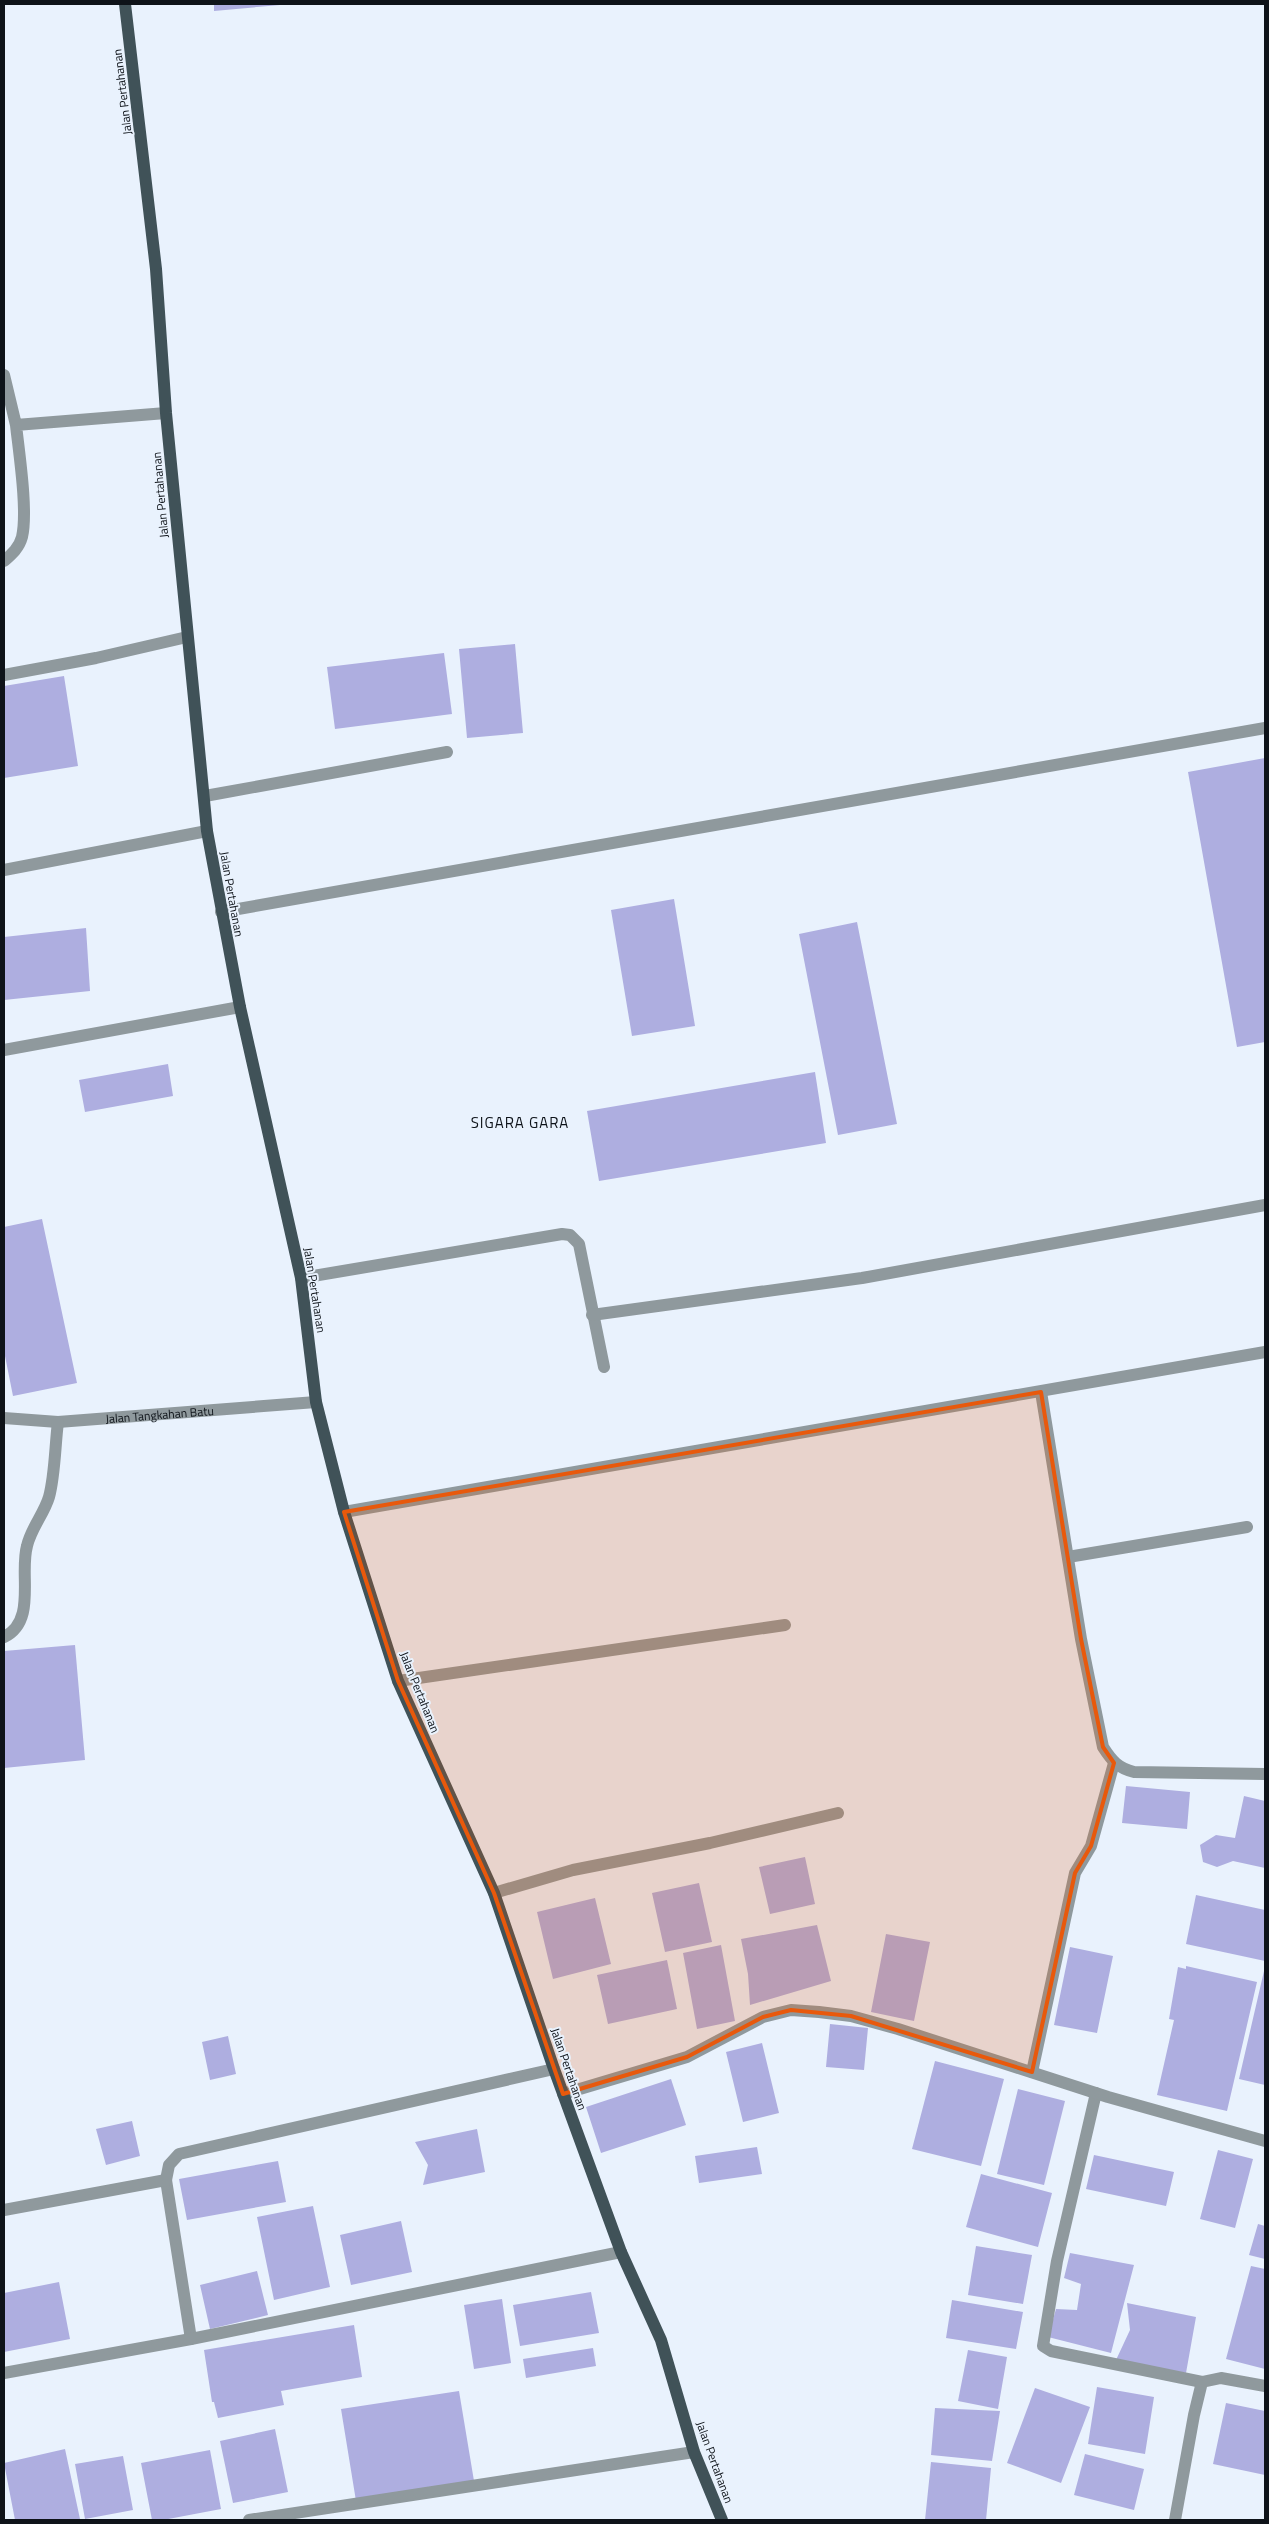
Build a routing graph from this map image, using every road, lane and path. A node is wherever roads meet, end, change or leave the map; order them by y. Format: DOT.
graph roads {
  1 [pos="125,4"];
  2 [pos="4,375"];
  3 [pos="166,413"];
  4 [pos="16,425"];
  5 [pos="4,561"];
  6 [pos="187,637"];
  7 [pos="4,675"];
  8 [pos="1265,728"];
  9 [pos="447,752"];
  10 [pos="205,796"];
  11 [pos="207,831"];
  12 [pos="4,870"];
  13 [pos="220,912"];
  14 [pos="240,1007"];
  15 [pos="4,1050"];
  16 [pos="1265,1205"];
  17 [pos="301,1278"];
  18 [pos="592,1315"];
  19 [pos="1265,1352"];
  20 [pos="604,1367"];
  21 [pos="1041,1392"];
  22 [pos="316,1402"];
  23 [pos="4,1418"];
  24 [pos="58,1422"];
  25 [pos="344,1512"];
  26 [pos="1246,1527"];
  27 [pos="1068,1557"];
  28 [pos="784,1626"];
  29 [pos="4,1636"];
  30 [pos="398,1682"];
  31 [pos="1114,1762"];
  32 [pos="1265,1774"];
  33 [pos="838,1814"];
  34 [pos="494,1893"];
  35 [pos="554,2069"];
  36 [pos="1032,2072"];
  37 [pos="1096,2093"];
  38 [pos="563,2094"];
  39 [pos="1265,2141"];
  40 [pos="166,2180"];
  41 [pos="4,2210"];
  42 [pos="621,2252"];
  43 [pos="191,2339"];
  44 [pos="4,2373"];
  45 [pos="1202,2382"];
  46 [pos="1265,2386"];
  47 [pos="694,2452"];
  48 [pos="250,2520"];
  49 [pos="722,2520"];
  50 [pos="1176,2520"];
  1 -- 3 [label="main road, Jalan Pertahanan"];
  2 -- 4 [label="street"];
  3 -- 4 [label="street"];
  3 -- 6 [label="main road, Jalan Pertahanan"];
  4 -- 5 [label="street"];
  6 -- 7 [label="street"];
  6 -- 10 [label="main road, Jalan Pertahanan"];
  8 -- 13 [label="street"];
  9 -- 10 [label="street"];
  10 -- 11 [label="main road, Jalan Pertahanan"];
  11 -- 12 [label="street"];
  11 -- 13 [label="main road, Jalan Pertahanan"];
  13 -- 14 [label="main road, Jalan Pertahanan"];
  14 -- 15 [label="street"];
  14 -- 17 [label="main road, Jalan Pertahanan"];
  16 -- 18 [label="street"];
  17 -- 18 [label="street"];
  17 -- 22 [label="main road, Jalan Pertahanan"];
  18 -- 20 [label="street"];
  19 -- 21 [label="street"];
  21 -- 25 [label="street"];
  21 -- 27 [label="street"];
  22 -- 24 [label="street, Jalan Tangkahan Batu"];
  22 -- 25 [label="main road, Jalan Pertahanan"];
  23 -- 24 [label="street, Jalan Tangkahan Batu"];
  24 -- 29 [label="street"];
  25 -- 30 [label="main road, Jalan Pertahanan"];
  26 -- 27 [label="street"];
  27 -- 31 [label="street"];
  28 -- 30 [label="street"];
  30 -- 34 [label="main road, Jalan Pertahanan"];
  31 -- 32 [label="street"];
  31 -- 36 [label="street"];
  33 -- 34 [label="street"];
  34 -- 35 [label="main road, Jalan Pertahanan"];
  35 -- 38 [label="main road, Jalan Pertahanan"];
  35 -- 40 [label="street"];
  36 -- 37 [label="street"];
  36 -- 38 [label="street"];
  37 -- 39 [label="street"];
  37 -- 45 [label="street"];
  38 -- 42 [label="main road, Jalan Pertahanan"];
  40 -- 41 [label="street"];
  40 -- 43 [label="street"];
  42 -- 43 [label="street"];
  42 -- 47 [label="main road, Jalan Pertahanan"];
  43 -- 44 [label="street"];
  45 -- 46 [label="street"];
  45 -- 50 [label="street"];
  47 -- 48 [label="street"];
  47 -- 49 [label="main road, Jalan Pertahanan"];
}
